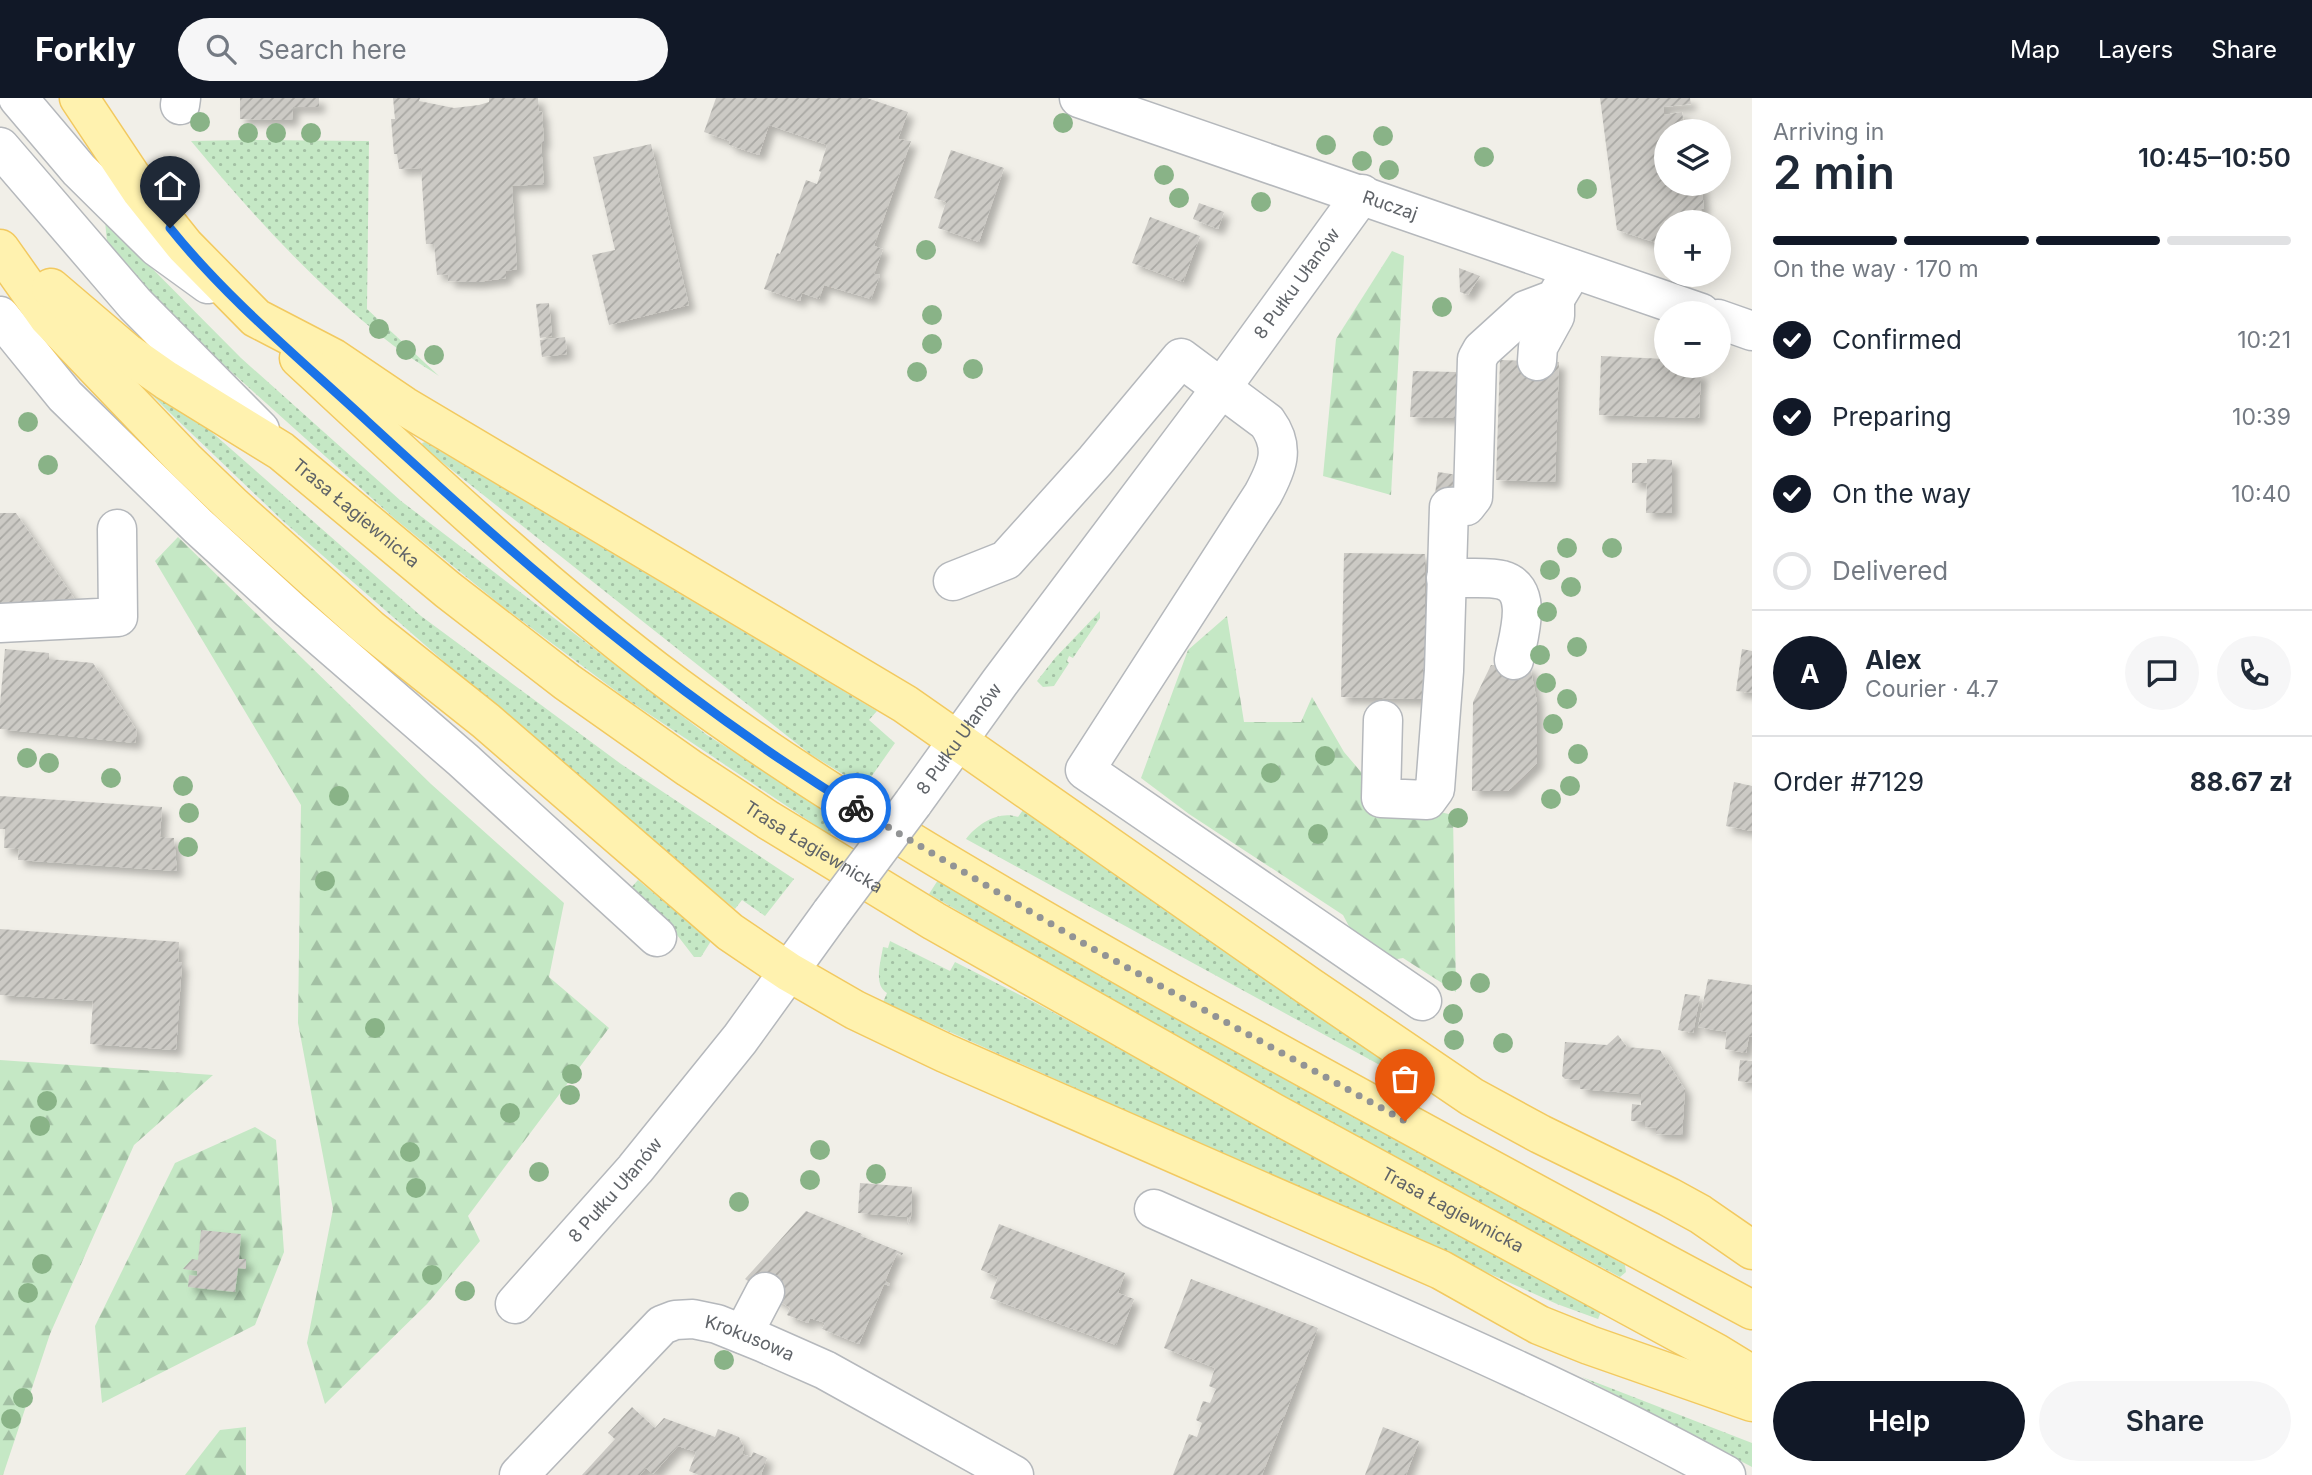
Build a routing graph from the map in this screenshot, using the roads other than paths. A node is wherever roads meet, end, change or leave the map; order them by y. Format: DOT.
graph roads {
  1 [pos="18,98"];
  2 [pos="79,98"];
  3 [pos="1079,98"];
  4 [pos="0,148"];
  5 [pos="1362,194"];
  6 [pos="0,247"];
  7 [pos="1564,284"];
  8 [pos="1654,303"];
  9 [pos="0,316"];
  10 [pos="256,318"];
  11 [pos="1731,324"];
  12 [pos="1752,331"];
  13 [pos="1537,361"];
  14 [pos="1222,387"];
  15 [pos="281,451"];
  16 [pos="117,529"];
  17 [pos="1446,578"];
  18 [pos="953,581"];
  19 [pos="0,623"];
  20 [pos="1514,660"];
  21 [pos="1382,720"];
  22 [pos="959,741"];
  23 [pos="657,937"];
  24 [pos="789,972"];
  25 [pos="1422,1001"];
  26 [pos="1154,1209"];
  27 [pos="1752,1251"];
  28 [pos="765,1292"];
  29 [pos="515,1304"];
  30 [pos="1752,1310"];
  31 [pos="743,1334"];
  32 [pos="1752,1375"];
  33 [pos="1752,1402"];
  34 [pos="519,1475"];
  35 [pos="1014,1475"];
  36 [pos="1726,1475"];
  1 -- 10 [label="street"];
  2 -- 10 [label="main road"];
  3 -- 5 [label="street, Ruczaj"];
  4 -- 15 [label="street, Trasa Łagiewnicka"];
  5 -- 7 [label="street, Ruczaj"];
  5 -- 14 [label="street, 8 Pułku Ułanów"];
  6 -- 15 [label="main road"];
  6 -- 24 [label="main road"];
  7 -- 8 [label="street, Ruczaj"];
  7 -- 13 [label="street"];
  7 -- 17 [label="street"];
  9 -- 23 [label="street"];
  10 -- 22 [label="main road"];
  10 -- 30 [label="main road"];
  11 -- 12 [label="street"];
  14 -- 18 [label="street"];
  14 -- 22 [label="street, 8 Pułku Ułanów"];
  14 -- 25 [label="street"];
  15 -- 32 [label="main road, Trasa Łagiewnicka"];
  16 -- 19 [label="street"];
  17 -- 20 [label="street"];
  17 -- 21 [label="street"];
  22 -- 24 [label="street, 8 Pułku Ułanów, bridge"];
  22 -- 27 [label="main road"];
  24 -- 29 [label="street, 8 Pułku Ułanów"];
  24 -- 33 [label="main road"];
  26 -- 36 [label="street"];
  28 -- 31 [label="street"];
  31 -- 34 [label="street, Krokusowa"];
  31 -- 35 [label="street, Krokusowa"];
}
